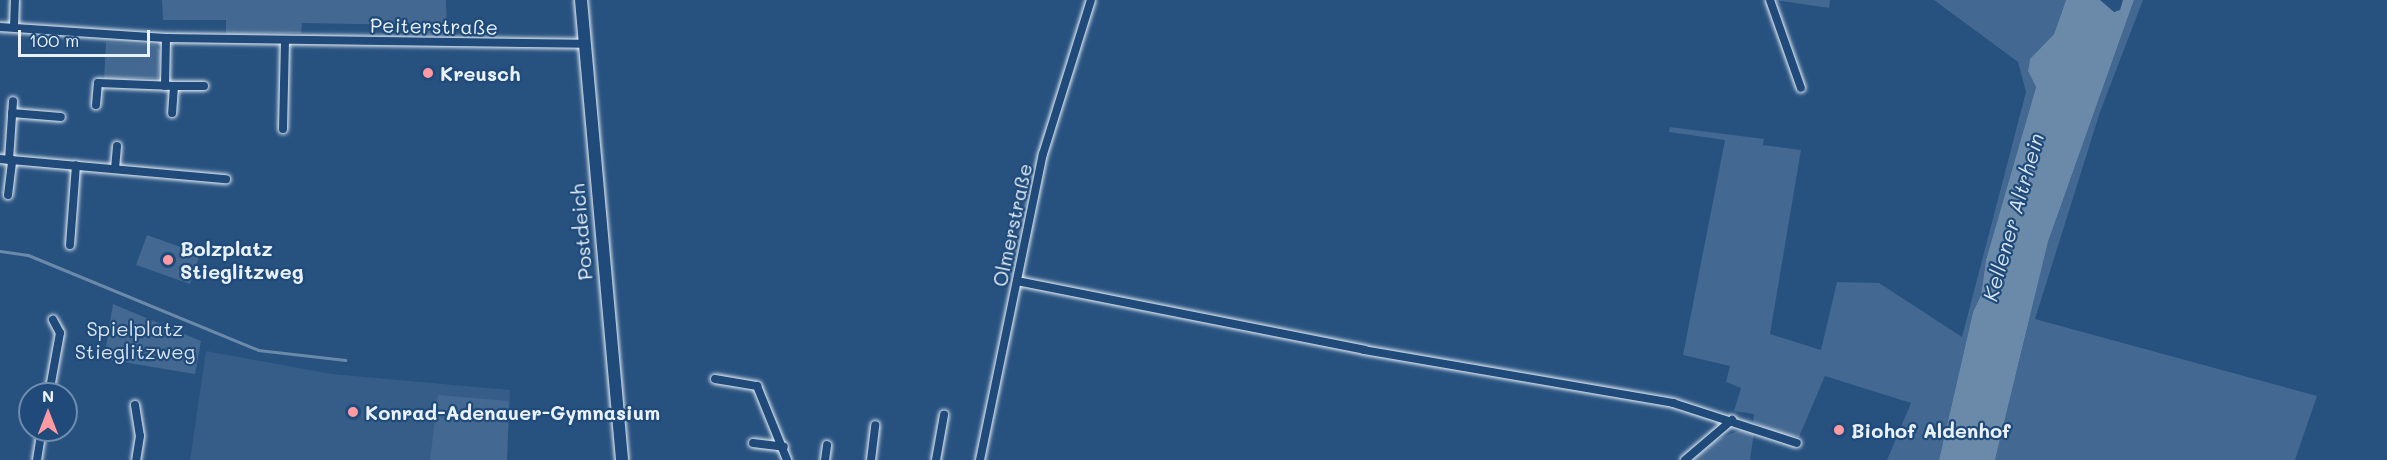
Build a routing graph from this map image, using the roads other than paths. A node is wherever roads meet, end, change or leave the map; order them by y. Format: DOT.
graph roads {
  1 [pos="15,0"];
  2 [pos="581,0"];
  3 [pos="1091,0"];
  4 [pos="1770,0"];
  5 [pos="0,27"];
  6 [pos="14,27"];
  7 [pos="166,38"];
  8 [pos="285,40"];
  9 [pos="583,44"];
  10 [pos="169,86"];
  11 [pos="204,86"];
  12 [pos="1801,88"];
  13 [pos="13,101"];
  14 [pos="96,105"];
  15 [pos="12,113"];
  16 [pos="172,113"];
  17 [pos="61,117"];
  18 [pos="283,129"];
  19 [pos="117,147"];
  20 [pos="7,159"];
  21 [pos="76,165"];
  22 [pos="115,169"];
  23 [pos="226,178"];
  24 [pos="8,195"];
  25 [pos="70,245"];
  26 [pos="1017,281"];
  27 [pos="53,320"];
  28 [pos="715,379"];
  29 [pos="51,382"];
  30 [pos="135,405"];
  31 [pos="944,415"];
  32 [pos="1732,420"];
  33 [pos="875,425"];
  34 [pos="40,442"];
  35 [pos="753,443"];
  36 [pos="1797,443"];
  37 [pos="827,445"];
  38 [pos="784,447"];
  39 [pos="37,460"];
  40 [pos="136,460"];
  41 [pos="622,460"];
  42 [pos="787,460"];
  43 [pos="825,460"];
  44 [pos="871,460"];
  45 [pos="936,460"];
  46 [pos="980,460"];
  47 [pos="1685,460"];
  1 -- 6 [label="street"];
  2 -- 9 [label="main road, Postdeich"];
  3 -- 26 [label="street, Olmerstraße"];
  4 -- 12 [label="street"];
  5 -- 6 [label="street, Peiterstraße"];
  6 -- 7 [label="street, Peiterstraße"];
  7 -- 8 [label="street, Peiterstraße"];
  7 -- 10 [label="street"];
  8 -- 9 [label="street, Peiterstraße"];
  8 -- 18 [label="street"];
  9 -- 41 [label="main road, Postdeich"];
  10 -- 11 [label="street"];
  10 -- 14 [label="street"];
  10 -- 16 [label="street"];
  13 -- 15 [label="street"];
  15 -- 17 [label="street"];
  15 -- 20 [label="street"];
  19 -- 22 [label="street"];
  20 -- 21 [label="street"];
  20 -- 24 [label="street"];
  21 -- 22 [label="street"];
  21 -- 25 [label="street"];
  22 -- 23 [label="street"];
  26 -- 32 [label="street"];
  26 -- 46 [label="street, Olmerstraße"];
  27 -- 29 [label="street"];
  28 -- 38 [label="street"];
  30 -- 40 [label="street"];
  31 -- 45 [label="street"];
  32 -- 36 [label="street"];
  32 -- 47 [label="street"];
  33 -- 44 [label="street"];
  34 -- 39 [label="street"];
  35 -- 38 [label="street"];
  37 -- 43 [label="street"];
  38 -- 42 [label="street"];
}
